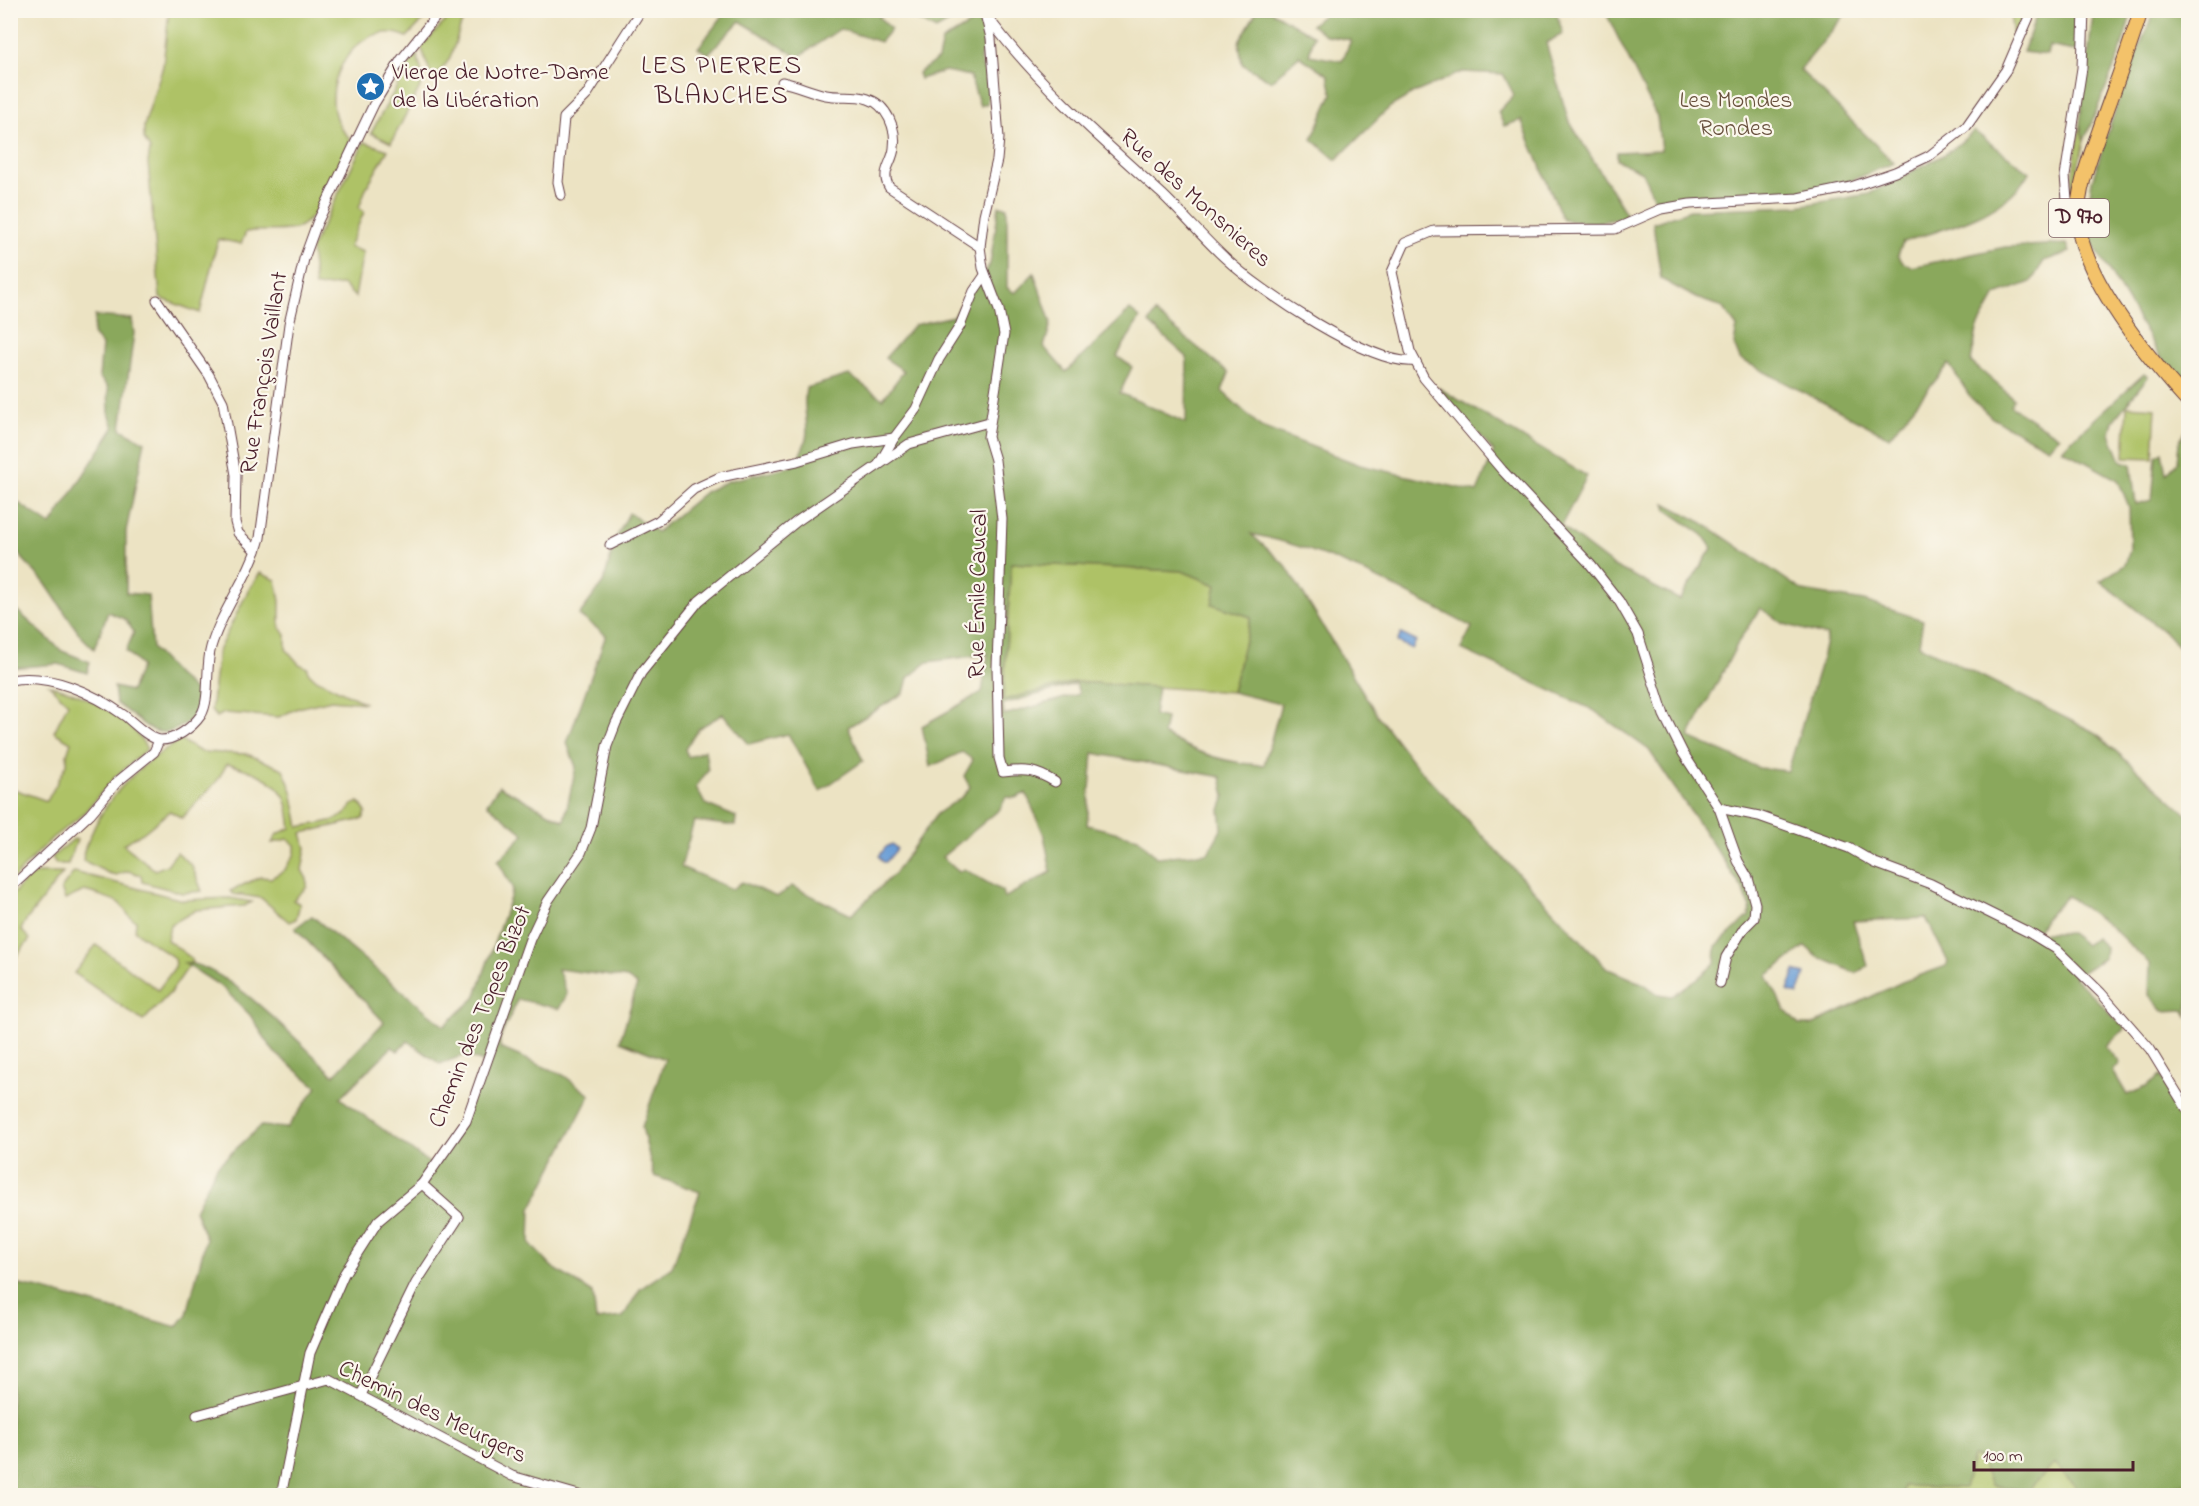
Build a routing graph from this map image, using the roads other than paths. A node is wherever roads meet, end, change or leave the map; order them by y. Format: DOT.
graph roads {
  1 [pos="441,10"];
  2 [pos="641,10"];
  3 [pos="2032,10"];
  4 [pos="2084,10"];
  5 [pos="2141,10"];
  6 [pos="985,12"];
  7 [pos="782,82"];
  8 [pos="561,195"];
  9 [pos="2078,222"];
  10 [pos="980,247"];
  11 [pos="985,274"];
  12 [pos="157,300"];
  13 [pos="1415,361"];
  14 [pos="2188,402"];
  15 [pos="989,422"];
  16 [pos="894,438"];
  17 [pos="878,466"];
  18 [pos="610,545"];
  19 [pos="256,551"];
  20 [pos="10,680"];
  21 [pos="159,740"];
  22 [pos="1055,782"];
  23 [pos="1719,808"];
  24 [pos="10,888"];
  25 [pos="1720,983"];
  26 [pos="2188,1111"];
  27 [pos="422,1184"];
  28 [pos="302,1385"];
  29 [pos="361,1395"];
  30 [pos="197,1416"];
  31 [pos="281,1496"];
  32 [pos="582,1496"];
  1 -- 19 [label="street, Rue François Vaillant"];
  2 -- 8 [label="street"];
  3 -- 13 [label="street"];
  4 -- 9 [label="street"];
  5 -- 9 [label="main road, D 970"];
  6 -- 10 [label="street, Rue Émile Caucal"];
  6 -- 13 [label="street, Rue des Monsnieres"];
  7 -- 10 [label="street"];
  9 -- 14 [label="main road, D 970"];
  10 -- 11 [label="street, Rue Émile Caucal"];
  11 -- 15 [label="street, Rue Émile Caucal"];
  11 -- 16 [label="street"];
  12 -- 19 [label="street"];
  13 -- 23 [label="street"];
  15 -- 17 [label="street, Chemin des Topes Bizot"];
  15 -- 22 [label="street, Rue Émile Caucal"];
  16 -- 17 [label="street"];
  16 -- 18 [label="street"];
  17 -- 27 [label="street, Chemin des Topes Bizot"];
  19 -- 21 [label="street, Rue François Vaillant"];
  20 -- 21 [label="street"];
  21 -- 24 [label="street"];
  23 -- 25 [label="street"];
  23 -- 26 [label="street"];
  27 -- 28 [label="street, Chemin des Topes Bizot"];
  27 -- 29 [label="street"];
  28 -- 29 [label="street, Chemin des Meurgers"];
  28 -- 30 [label="street, Chemin des Meurgers"];
  28 -- 31 [label="street, Chemin des Topes Bizot"];
  29 -- 32 [label="street, Chemin des Meurgers"];
}
